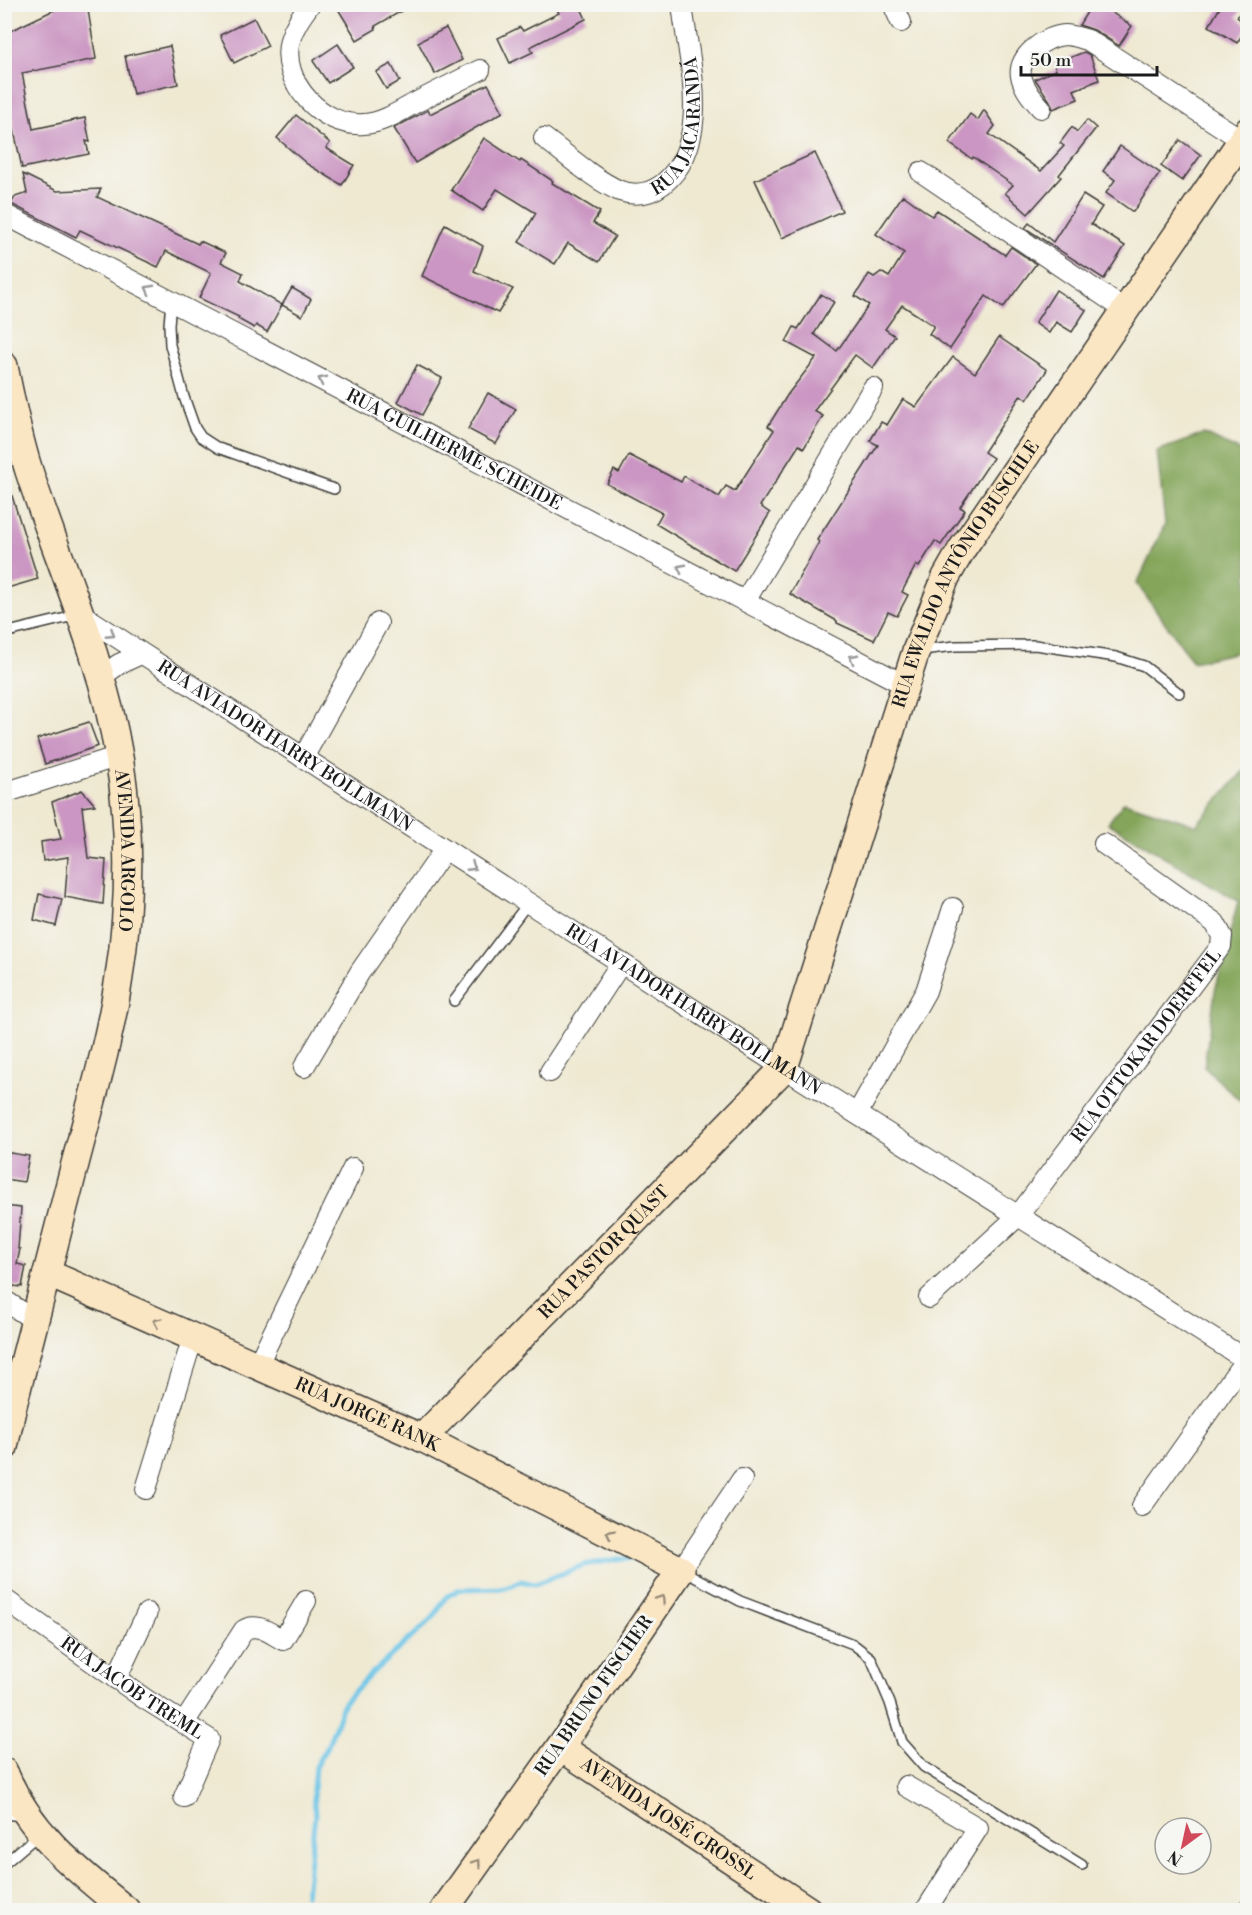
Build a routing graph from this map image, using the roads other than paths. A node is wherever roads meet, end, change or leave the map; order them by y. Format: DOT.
graph roads {
  1 [pos="310,4"];
  2 [pos="682,4"];
  3 [pos="480,70"];
  4 [pos="1041,108"];
  5 [pos="1245,135"];
  6 [pos="544,138"];
  7 [pos="921,172"];
  8 [pos="4,214"];
  9 [pos="171,301"];
  10 [pos="1125,310"];
  11 [pos="4,366"];
  12 [pos="873,388"];
  13 [pos="334,489"];
  14 [pos="745,601"];
  15 [pos="81,614"];
  16 [pos="378,623"];
  17 [pos="4,633"];
  18 [pos="916,651"];
  19 [pos="141,654"];
  20 [pos="101,677"];
  21 [pos="905,685"];
  22 [pos="1179,693"];
  23 [pos="119,756"];
  24 [pos="303,758"];
  25 [pos="4,793"];
  26 [pos="1104,844"];
  27 [pos="445,849"];
  28 [pos="528,903"];
  29 [pos="953,908"];
  30 [pos="621,963"];
  31 [pos="454,1001"];
  32 [pos="304,1067"];
  33 [pos="784,1068"];
  34 [pos="550,1072"];
  35 [pos="857,1114"];
  36 [pos="353,1168"];
  37 [pos="1018,1216"];
  38 [pos="47,1273"];
  39 [pos="929,1298"];
  40 [pos="4,1300"];
  41 [pos="34,1320"];
  42 [pos="193,1337"];
  43 [pos="1247,1359"];
  44 [pos="257,1366"];
  45 [pos="9,1402"];
  46 [pos="422,1438"];
  47 [pos="4,1448"];
  48 [pos="742,1479"];
  49 [pos="146,1489"];
  50 [pos="1142,1506"];
  51 [pos="681,1570"];
  52 [pos="4,1599"];
  53 [pos="306,1601"];
  54 [pos="147,1613"];
  55 [pos="116,1679"];
  56 [pos="184,1723"];
  57 [pos="560,1747"];
  58 [pos="4,1772"];
  59 [pos="906,1786"];
  60 [pos="184,1797"];
  61 [pos="990,1808"];
  62 [pos="24,1821"];
  63 [pos="978,1828"];
  64 [pos="4,1864"];
  65 [pos="1082,1864"];
  66 [pos="126,1911"];
  67 [pos="444,1911"];
  68 [pos="808,1911"];
  69 [pos="926,1911"];
  1 -- 3 [label="street"];
  2 -- 6 [label="street, RUA JACARANDÁ"];
  4 -- 5 [label="street"];
  5 -- 10 [label="street, RUA EWALDO ANTÔNIO BUSCHLE"];
  7 -- 10 [label="street"];
  9 -- 8 [label="street, RUA GUILHERME SCHEIDE, one-way"];
  9 -- 13 [label="lane"];
  14 -- 9 [label="street, RUA GUILHERME SCHEIDE, one-way"];
  10 -- 18 [label="street, RUA EWALDO ANTÔNIO BUSCHLE"];
  11 -- 15 [label="street, AVENIDA ARGOLO"];
  12 -- 14 [label="street"];
  21 -- 14 [label="street, RUA GUILHERME SCHEIDE, one-way"];
  15 -- 17 [label="lane"];
  15 -- 19 [label="street, RUA AVIADOR HARRY BOLLMANN, one-way"];
  15 -- 20 [label="street, AVENIDA ARGOLO"];
  16 -- 24 [label="street"];
  18 -- 21 [label="street, RUA EWALDO ANTÔNIO BUSCHLE"];
  18 -- 22 [label="lane"];
  19 -- 20 [label="street, RUA AVIADOR HARRY BOLLMANN"];
  19 -- 24 [label="street, RUA AVIADOR HARRY BOLLMANN"];
  20 -- 23 [label="street, AVENIDA ARGOLO"];
  21 -- 33 [label="street, RUA EWALDO ANTÔNIO BUSCHLE"];
  23 -- 25 [label="street"];
  23 -- 38 [label="street, AVENIDA ARGOLO"];
  24 -- 27 [label="street, RUA AVIADOR HARRY BOLLMANN"];
  26 -- 37 [label="street, RUA OTTOKAR DOERFFEL"];
  27 -- 28 [label="street, RUA AVIADOR HARRY BOLLMANN, one-way"];
  27 -- 32 [label="street"];
  28 -- 30 [label="street, RUA AVIADOR HARRY BOLLMANN"];
  28 -- 31 [label="lane"];
  29 -- 35 [label="street"];
  30 -- 33 [label="street, RUA AVIADOR HARRY BOLLMANN"];
  30 -- 34 [label="street"];
  33 -- 35 [label="street, RUA AVIADOR HARRY BOLLMANN"];
  33 -- 46 [label="street, RUA PASTOR QUAST"];
  35 -- 37 [label="street, RUA AVIADOR HARRY BOLLMANN"];
  36 -- 44 [label="street"];
  37 -- 39 [label="street"];
  37 -- 43 [label="street, RUA AVIADOR HARRY BOLLMANN"];
  38 -- 41 [label="street, AVENIDA ARGOLO"];
  42 -- 38 [label="street, RUA JORGE RANK, one-way"];
  40 -- 41 [label="street"];
  41 -- 45 [label="street, AVENIDA ARGOLO"];
  42 -- 44 [label="street, RUA JORGE RANK"];
  42 -- 49 [label="street"];
  43 -- 50 [label="street"];
  44 -- 46 [label="street, RUA JORGE RANK"];
  45 -- 47 [label="street, AVENIDA ARGOLO"];
  51 -- 46 [label="street, RUA JORGE RANK, one-way"];
  48 -- 51 [label="street, RUA BRUNO FISCHER"];
  57 -- 51 [label="street, RUA BRUNO FISCHER, one-way"];
  51 -- 61 [label="lane"];
  52 -- 55 [label="street, RUA JACOB TREML"];
  53 -- 56 [label="street"];
  54 -- 55 [label="street"];
  55 -- 56 [label="street, RUA JACOB TREML"];
  56 -- 60 [label="street, RUA JACOB TREML"];
  67 -- 57 [label="street, RUA BRUNO FISCHER, one-way"];
  57 -- 68 [label="street, AVENIDA JOSÉ GROSSL"];
  58 -- 62 [label="street"];
  59 -- 63 [label="street"];
  61 -- 63 [label="lane"];
  61 -- 65 [label="lane"];
  62 -- 64 [label="lane"];
  62 -- 66 [label="street"];
  63 -- 69 [label="street"];
}
